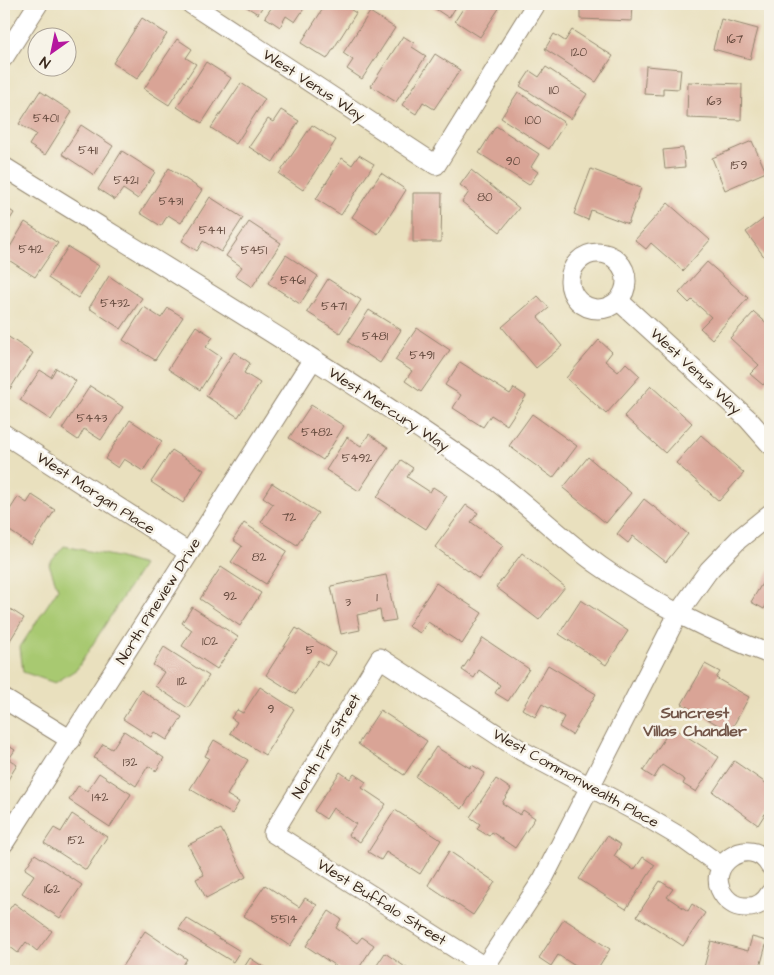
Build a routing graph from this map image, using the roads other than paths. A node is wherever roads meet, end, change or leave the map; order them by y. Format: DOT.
graph roads {
  1 [pos="38,4"];
  2 [pos="191,4"];
  3 [pos="536,4"];
  4 [pos="4,57"];
  5 [pos="4,167"];
  6 [pos="619,301"];
  7 [pos="313,359"];
  8 [pos="4,434"];
  9 [pos="770,444"];
  10 [pos="770,514"];
  11 [pos="188,552"];
  12 [pos="679,612"];
  13 [pos="770,654"];
  14 [pos="380,658"];
  15 [pos="4,698"];
  16 [pos="71,740"];
  17 [pos="590,786"];
  18 [pos="273,833"];
  19 [pos="4,843"];
  20 [pos="721,866"];
  21 [pos="770,866"];
  22 [pos="770,893"];
  23 [pos="486,970"];
  1 -- 4 [label="street"];
  2 -- 3 [label="street, West Venus Way"];
  5 -- 7 [label="street, West Mercury Way"];
  6 -- 9 [label="street, West Venus Way"];
  7 -- 11 [label="street, North Pineview Drive"];
  7 -- 12 [label="street, West Mercury Way"];
  8 -- 11 [label="street, West Morgan Place"];
  10 -- 12 [label="street"];
  11 -- 16 [label="street, North Pineview Drive"];
  12 -- 13 [label="street, West Mercury Way"];
  12 -- 17 [label="street"];
  14 -- 17 [label="street, West Commonwealth Place"];
  14 -- 18 [label="street, North Fir Street"];
  15 -- 16 [label="street"];
  16 -- 19 [label="street, North Pineview Drive"];
  17 -- 20 [label="street, West Commonwealth Place"];
  17 -- 23 [label="street"];
  18 -- 23 [label="street, West Buffalo Street"];
  20 -- 21 [label="street"];
  20 -- 22 [label="street"];
}
